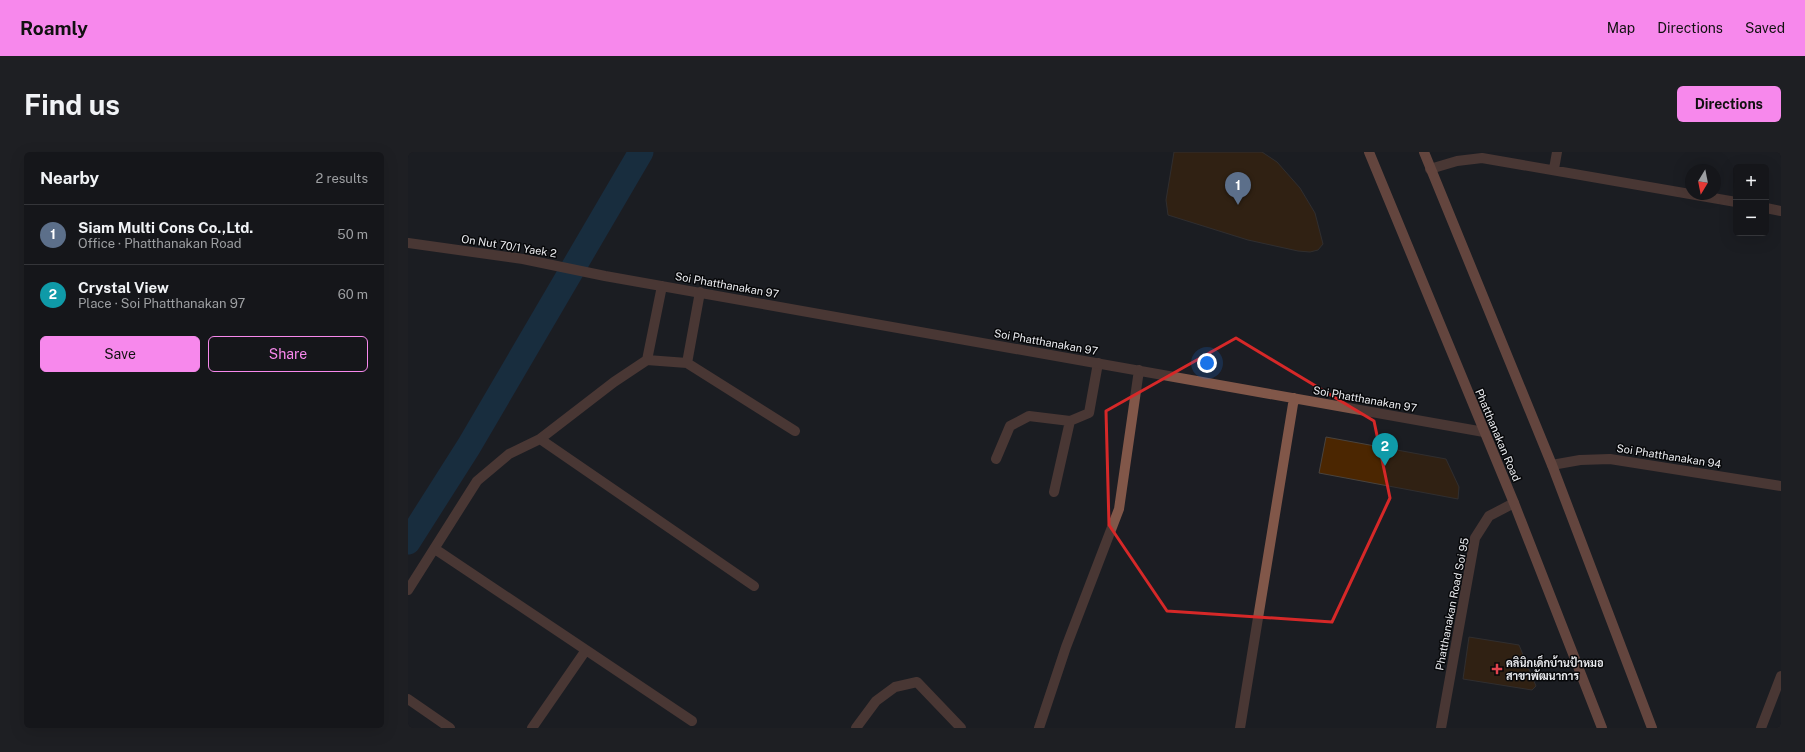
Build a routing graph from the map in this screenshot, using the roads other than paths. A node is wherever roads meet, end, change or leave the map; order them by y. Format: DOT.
graph roads {
  1 [pos="1368,152"];
  2 [pos="1424,152"];
  3 [pos="1557,152"];
  4 [pos="1430,169"];
  5 [pos="1554,169"];
  6 [pos="1733,201"];
  7 [pos="1769,208"];
  8 [pos="1781,210"];
  9 [pos="408,243"];
  10 [pos="605,276"];
  11 [pos="662,286"];
  12 [pos="700,292"];
  13 [pos="647,360"];
  14 [pos="687,363"];
  15 [pos="1098,363"];
  16 [pos="1139,370"];
  17 [pos="1294,398"];
  18 [pos="1070,421"];
  19 [pos="794,431"];
  20 [pos="1484,432"];
  21 [pos="540,439"];
  22 [pos="996,459"];
  23 [pos="1552,466"];
  24 [pos="1781,486"];
  25 [pos="1054,492"];
  26 [pos="1514,503"];
  27 [pos="435,549"];
  28 [pos="754,586"];
  29 [pos="408,590"];
  30 [pos="586,650"];
  31 [pos="1781,676"];
  32 [pos="408,699"];
  33 [pos="692,721"];
  34 [pos="450,728"];
  35 [pos="532,728"];
  36 [pos="856,728"];
  37 [pos="961,728"];
  38 [pos="1039,728"];
  39 [pos="1240,728"];
  40 [pos="1441,728"];
  41 [pos="1602,728"];
  42 [pos="1652,728"];
  43 [pos="1761,728"];
  1 -- 20 [label="main road, Phatthanakan Road"];
  2 -- 4 [label="main road"];
  3 -- 5 [label="street"];
  4 -- 5 [label="street"];
  4 -- 23 [label="main road"];
  5 -- 6 [label="street"];
  7 -- 8 [label="street"];
  9 -- 10 [label="street, On Nut 70/1 Yaek 2"];
  10 -- 11 [label="street, Soi Phatthanakan 97"];
  11 -- 12 [label="street, Soi Phatthanakan 97"];
  11 -- 13 [label="street"];
  12 -- 14 [label="street"];
  12 -- 15 [label="street, Soi Phatthanakan 97"];
  13 -- 14 [label="street"];
  13 -- 21 [label="street"];
  14 -- 19 [label="street"];
  15 -- 16 [label="street, Soi Phatthanakan 97"];
  15 -- 18 [label="street"];
  16 -- 17 [label="street, Soi Phatthanakan 97"];
  16 -- 38 [label="street"];
  17 -- 20 [label="street, Soi Phatthanakan 97"];
  17 -- 39 [label="street"];
  18 -- 22 [label="street"];
  18 -- 25 [label="street"];
  20 -- 26 [label="main road, Phatthanakan Road"];
  21 -- 27 [label="street"];
  21 -- 28 [label="street"];
  23 -- 24 [label="street, Soi Phatthanakan 94"];
  23 -- 42 [label="main road"];
  26 -- 40 [label="street, Phatthanakan Road Soi 95"];
  26 -- 41 [label="main road, Phatthanakan Road"];
  27 -- 29 [label="street"];
  27 -- 30 [label="street"];
  30 -- 33 [label="street"];
  30 -- 35 [label="street"];
  31 -- 43 [label="street"];
  32 -- 34 [label="street"];
  36 -- 37 [label="street"];
}
